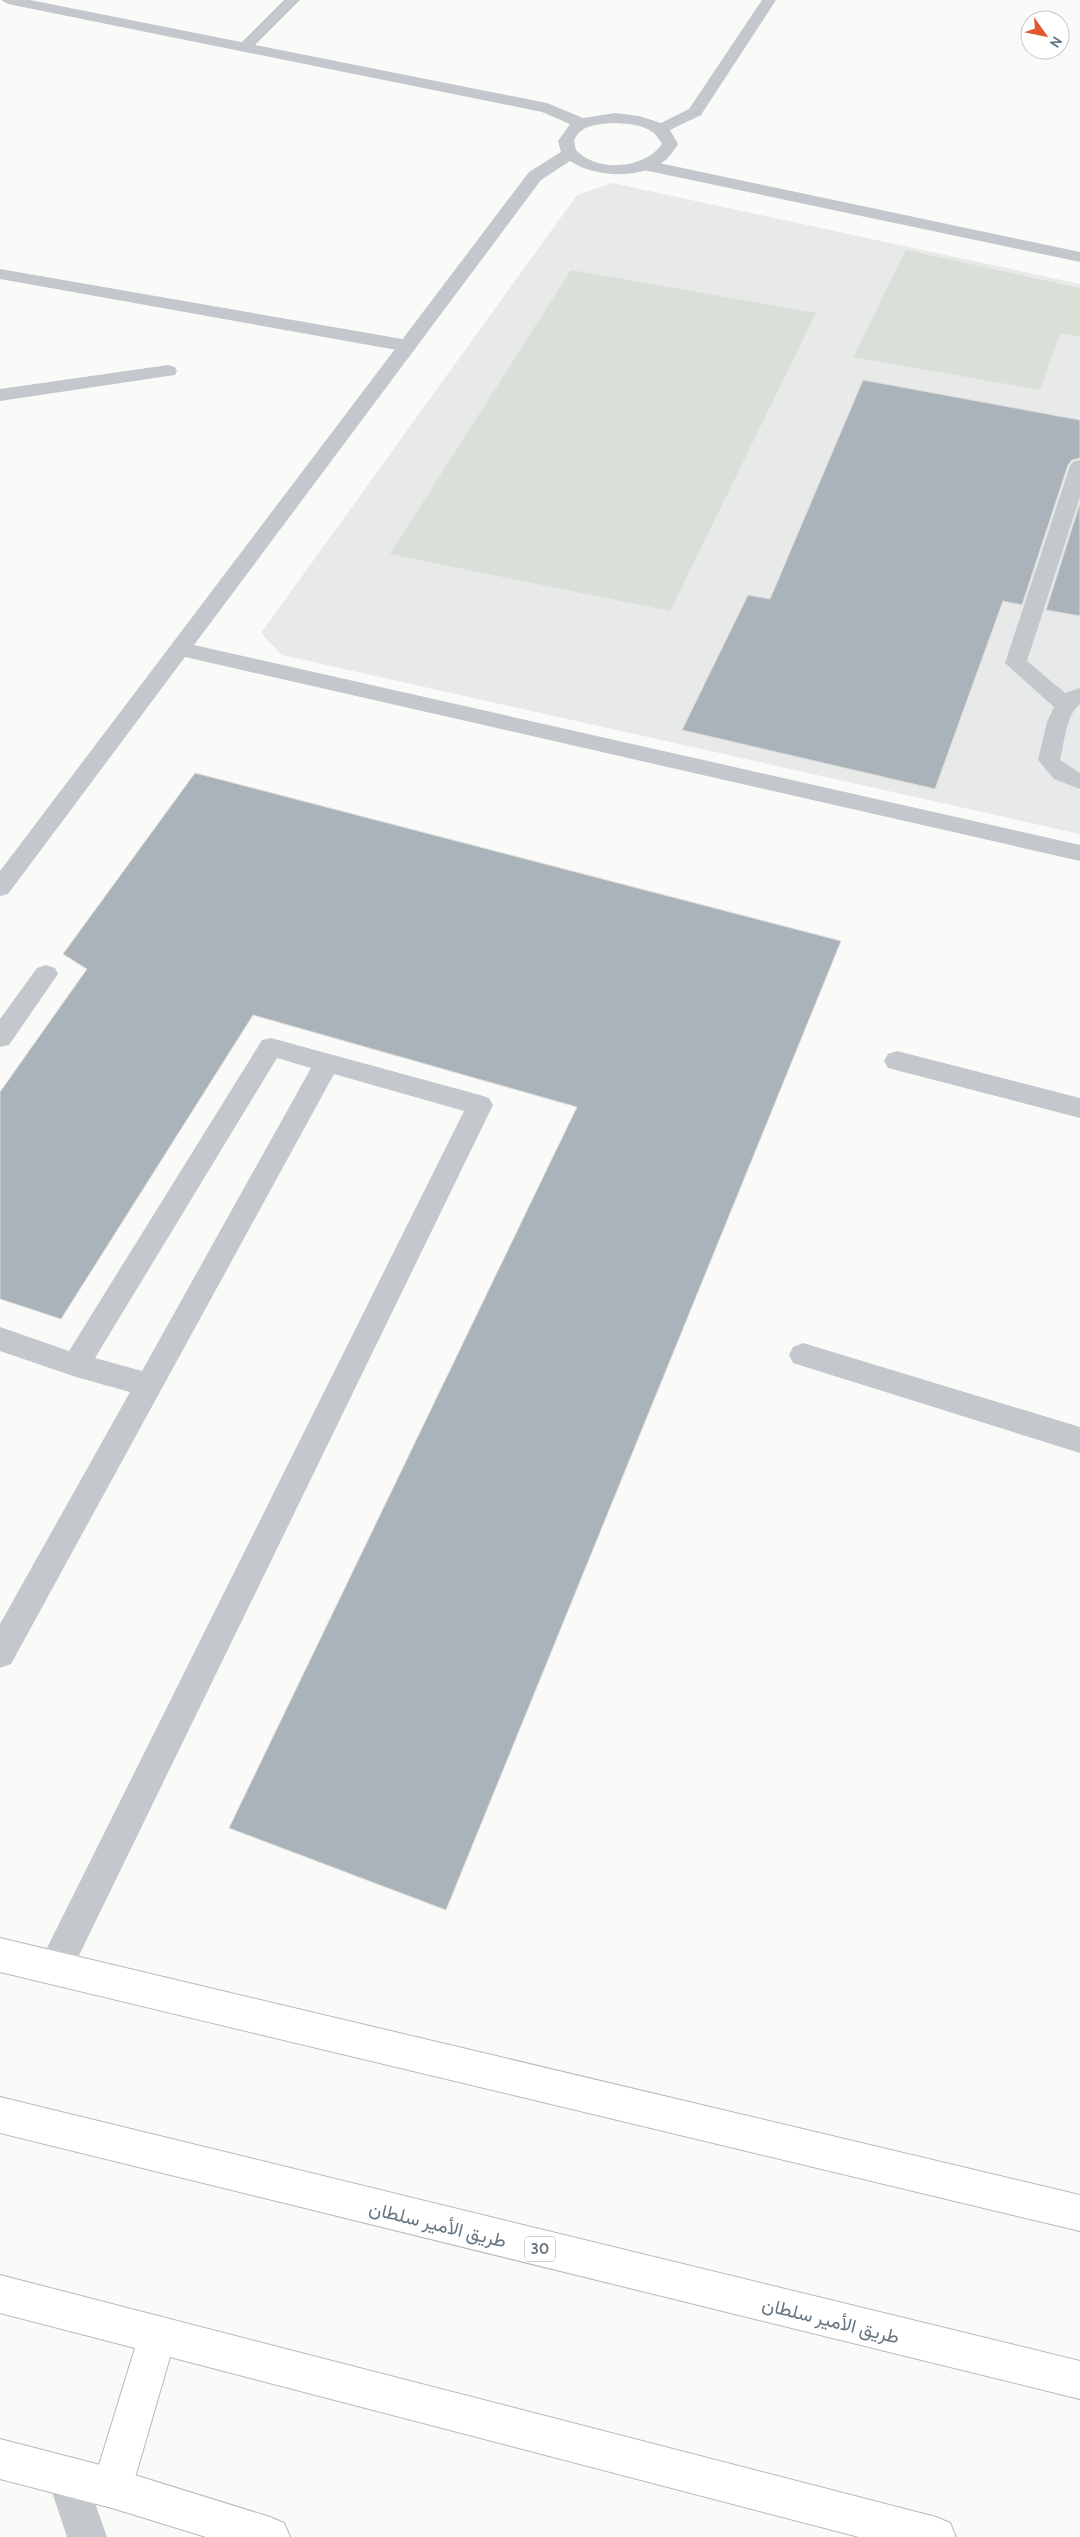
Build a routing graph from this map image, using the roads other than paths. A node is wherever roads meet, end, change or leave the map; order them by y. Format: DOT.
graph roads {
  1 [pos="8,0"];
  2 [pos="293,0"];
  3 [pos="768,0"];
  4 [pos="245,47"];
  5 [pos="583,124"];
  6 [pos="660,129"];
  7 [pos="570,154"];
  8 [pos="645,165"];
  9 [pos="1080,257"];
  10 [pos="0,274"];
  11 [pos="408,346"];
  12 [pos="168,371"];
  13 [pos="0,395"];
  14 [pos="1080,466"];
  15 [pos="180,649"];
  16 [pos="1072,699"];
  17 [pos="1080,781"];
  18 [pos="1080,853"];
  19 [pos="0,888"];
  20 [pos="46,974"];
  21 [pos="0,1038"];
  22 [pos="897,1061"];
  23 [pos="326,1063"];
  24 [pos="1080,1108"];
  25 [pos="0,1340"];
  26 [pos="803,1355"];
  27 [pos="76,1365"];
  28 [pos="149,1386"];
  29 [pos="1080,1440"];
  30 [pos="0,1654"];
  31 [pos="0,1955"];
  32 [pos="55,1968"];
  33 [pos="0,2115"];
  34 [pos="1080,2213"];
  35 [pos="0,2294"];
  36 [pos="158,2334"];
  37 [pos="1080,2380"];
  38 [pos="0,2459"];
  39 [pos="68,2477"];
  40 [pos="112,2488"];
  41 [pos="87,2537"];
  42 [pos="270,2537"];
  43 [pos="936,2537"];
  1 -- 4 [label="street"];
  2 -- 4 [label="street"];
  3 -- 6 [label="street"];
  4 -- 5 [label="street"];
  5 -- 6 [label="street"];
  5 -- 7 [label="street"];
  6 -- 8 [label="street"];
  7 -- 8 [label="street"];
  7 -- 11 [label="street"];
  8 -- 9 [label="street"];
  10 -- 11 [label="street"];
  11 -- 15 [label="street"];
  12 -- 13 [label="street"];
  14 -- 16 [label="street"];
  15 -- 18 [label="street"];
  15 -- 19 [label="street"];
  16 -- 17 [label="street"];
  20 -- 21 [label="street"];
  22 -- 24 [label="street"];
  23 -- 27 [label="street"];
  23 -- 28 [label="street"];
  23 -- 32 [label="street"];
  25 -- 27 [label="street"];
  26 -- 29 [label="street"];
  27 -- 28 [label="street"];
  28 -- 30 [label="street"];
  31 -- 32 [label="main road"];
  32 -- 34 [label="main road"];
  33 -- 37 [label="main road, طريق الأمير سلطان / 30"];
  35 -- 36 [label="main road"];
  36 -- 40 [label="main road"];
  36 -- 43 [label="main road"];
  38 -- 39 [label="main road"];
  39 -- 40 [label="main road"];
  39 -- 41 [label="street"];
  40 -- 42 [label="main road"];
}
